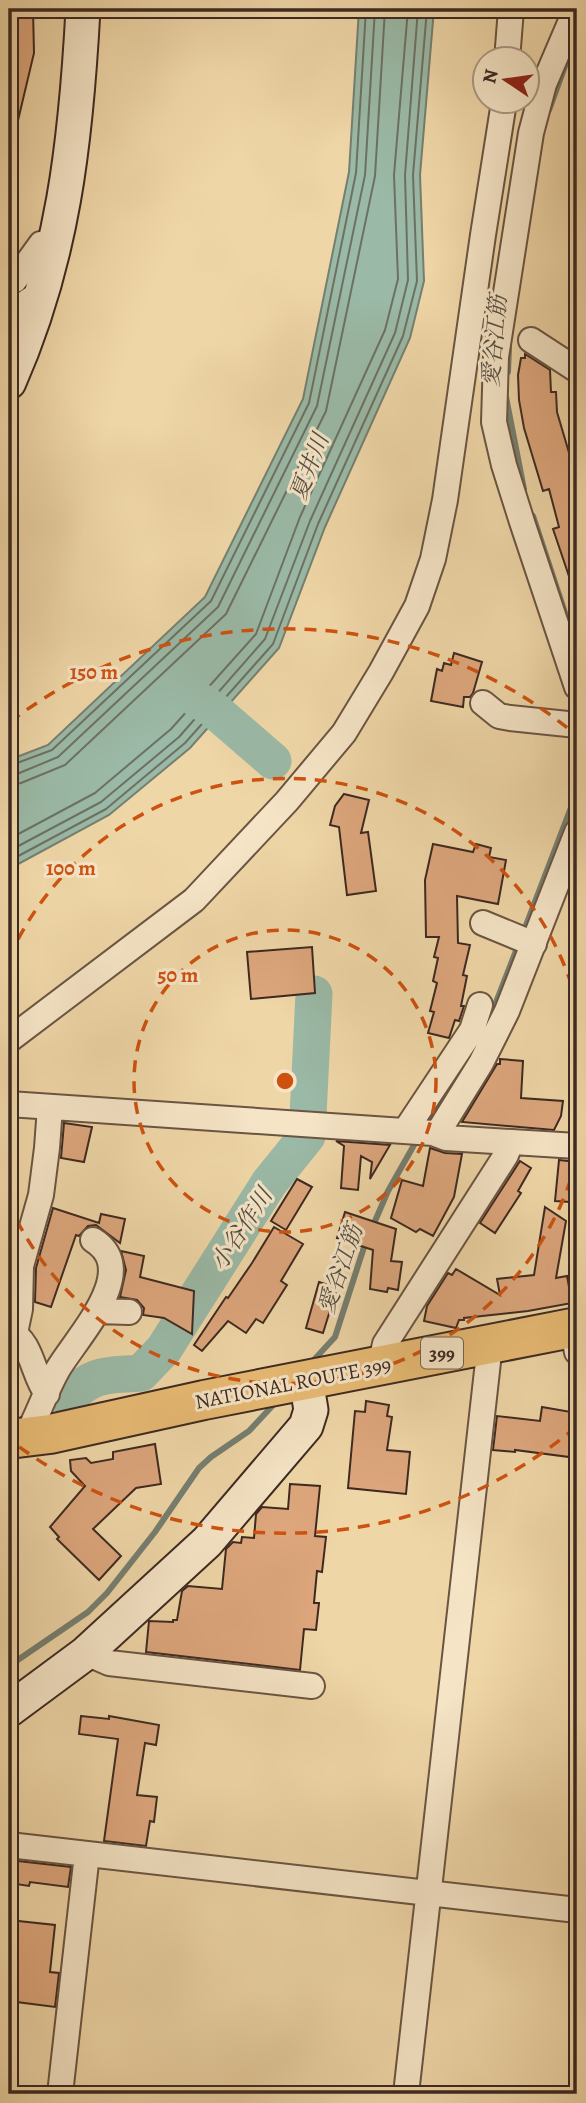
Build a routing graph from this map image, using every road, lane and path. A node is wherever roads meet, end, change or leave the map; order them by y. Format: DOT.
graph roads {
  1 [pos="83,9"];
  2 [pos="511,9"];
  3 [pos="576,9"];
  4 [pos="509,46"];
  5 [pos="502,116"];
  6 [pos="28,288"];
  7 [pos="9,315"];
  8 [pos="531,340"];
  9 [pos="577,370"];
  10 [pos="9,382"];
  11 [pos="459,400"];
  12 [pos="507,476"];
  13 [pos="577,687"];
  14 [pos="483,704"];
  15 [pos="577,725"];
  16 [pos="577,832"];
  17 [pos="484,923"];
  18 [pos="523,939"];
  19 [pos="480,1005"];
  20 [pos="9,1040"];
  21 [pos="9,1104"];
  22 [pos="50,1107"];
  23 [pos="405,1131"];
  24 [pos="435,1134"];
  25 [pos="512,1142"];
  26 [pos="577,1146"];
  27 [pos="93,1240"];
  28 [pos="97,1311"];
  29 [pos="129,1312"];
  30 [pos="12,1332"];
  31 [pos="576,1335"];
  32 [pos="490,1344"];
  33 [pos="380,1366"];
  34 [pos="306,1380"];
  35 [pos="47,1394"];
  36 [pos="17,1438"];
  37 [pos="86,1653"];
  38 [pos="312,1686"];
  39 [pos="9,1710"];
  40 [pos="9,1845"];
  41 [pos="87,1854"];
  42 [pos="428,1893"];
  43 [pos="577,1910"];
  44 [pos="60,2094"];
  45 [pos="406,2094"];
  1 -- 6 [label="street"];
  2 -- 4 [label="street"];
  3 -- 12 [label="street"];
  5 -- 11 [label="street"];
  6 -- 7 [label="street"];
  6 -- 10 [label="street"];
  8 -- 9 [label="street"];
  11 -- 12 [label="street"];
  11 -- 20 [label="street"];
  12 -- 13 [label="street"];
  14 -- 15 [label="street"];
  16 -- 18 [label="street"];
  17 -- 18 [label="street"];
  18 -- 24 [label="street"];
  19 -- 23 [label="street"];
  21 -- 22 [label="street"];
  22 -- 23 [label="street"];
  22 -- 30 [label="street"];
  23 -- 24 [label="street"];
  24 -- 25 [label="street"];
  25 -- 26 [label="street"];
  25 -- 33 [label="street"];
  27 -- 28 [label="street"];
  28 -- 29 [label="street"];
  28 -- 35 [label="street"];
  30 -- 35 [label="street"];
  31 -- 32 [label="highway, NATIONAL ROUTE 399 / 399"];
  32 -- 33 [label="highway, NATIONAL ROUTE 399 / 399"];
  32 -- 42 [label="street"];
  33 -- 34 [label="highway, NATIONAL ROUTE 399 / 399"];
  34 -- 36 [label="highway, NATIONAL ROUTE 399 / 399"];
  34 -- 37 [label="street"];
  35 -- 36 [label="street"];
  37 -- 38 [label="street"];
  37 -- 39 [label="street"];
  40 -- 41 [label="street"];
  41 -- 42 [label="street"];
  41 -- 44 [label="street"];
  42 -- 43 [label="street"];
  42 -- 45 [label="street"];
}
